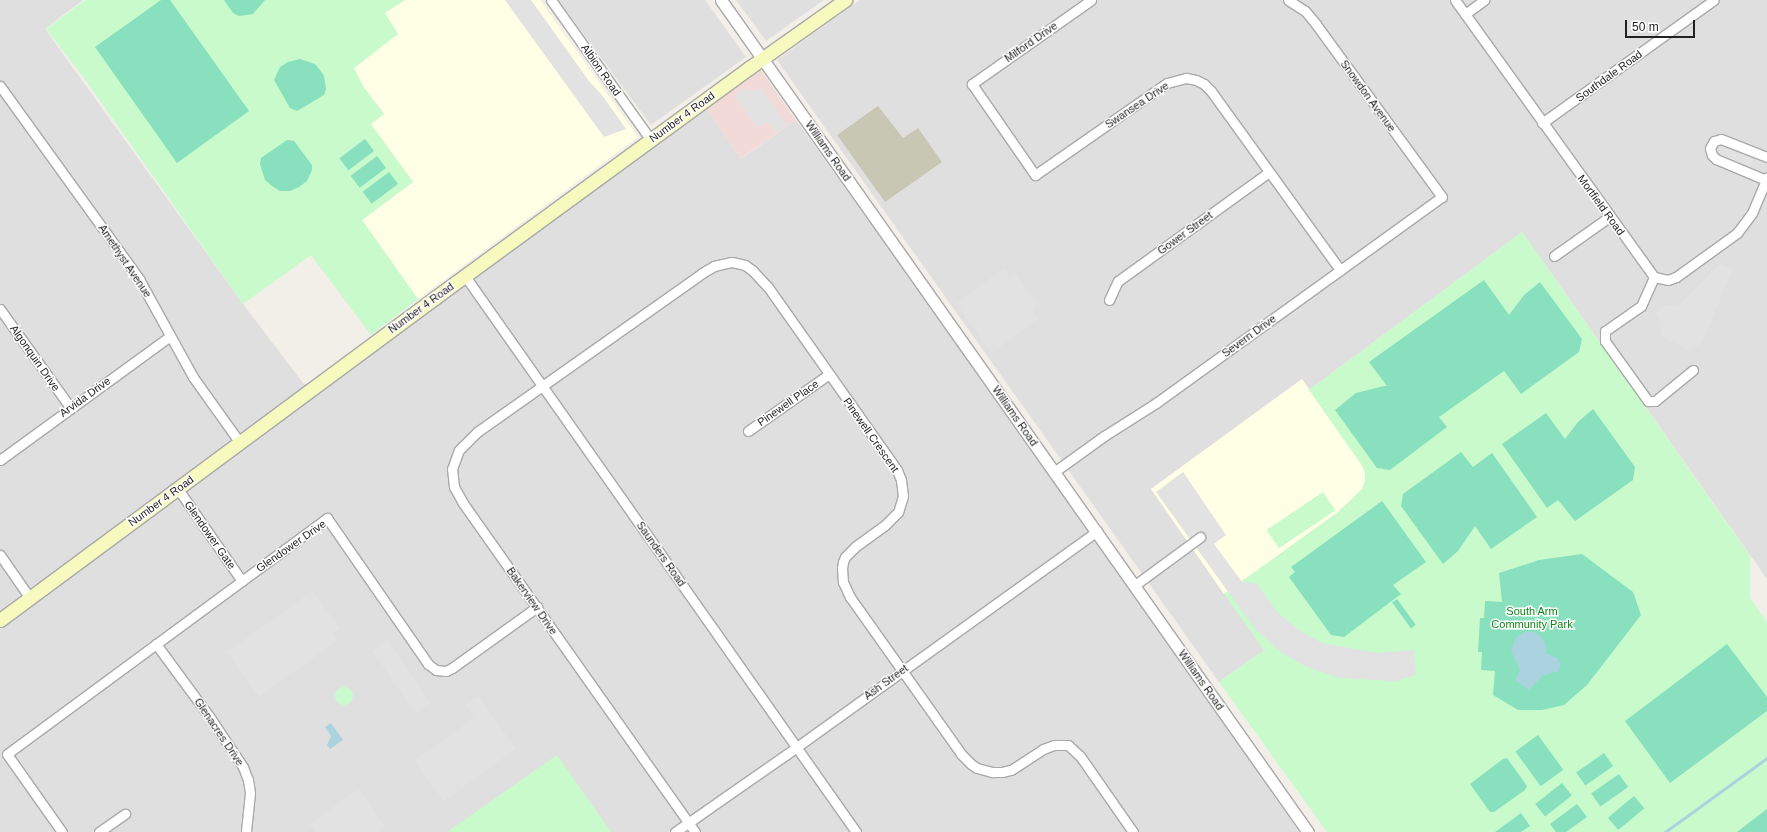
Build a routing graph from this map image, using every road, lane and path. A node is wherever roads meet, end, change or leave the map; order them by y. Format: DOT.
graph roads {
  1 [pos="550,0"];
  2 [pos="721,0"];
  3 [pos="845,0"];
  4 [pos="1091,0"];
  5 [pos="1288,0"];
  6 [pos="1455,0"];
  7 [pos="1484,0"];
  8 [pos="1714,0"];
  9 [pos="1465,14"];
  10 [pos="762,58"];
  11 [pos="972,84"];
  12 [pos="0,86"];
  13 [pos="1542,123"];
  14 [pos="651,140"];
  15 [pos="1767,157"];
  16 [pos="1269,172"];
  17 [pos="1766,178"];
  18 [pos="1442,198"];
  19 [pos="1609,217"];
  20 [pos="1554,256"];
  21 [pos="1340,270"];
  22 [pos="465,276"];
  23 [pos="1654,277"];
  24 [pos="1109,300"];
  25 [pos="0,309"];
  26 [pos="4,321"];
  27 [pos="170,336"];
  28 [pos="1693,370"];
  29 [pos="829,374"];
  30 [pos="542,385"];
  31 [pos="70,407"];
  32 [pos="748,431"];
  33 [pos="240,443"];
  34 [pos="0,460"];
  35 [pos="1054,472"];
  36 [pos="178,489"];
  37 [pos="1097,532"];
  38 [pos="1200,537"];
  39 [pos="0,555"];
  40 [pos="242,581"];
  41 [pos="1135,585"];
  42 [pos="30,598"];
  43 [pos="536,607"];
  44 [pos="0,620"];
  45 [pos="156,644"];
  46 [pos="902,670"];
  47 [pos="796,747"];
  48 [pos="125,814"];
  49 [pos="688,823"];
  50 [pos="62,832"];
  51 [pos="99,832"];
  52 [pos="246,832"];
  53 [pos="675,832"];
  54 [pos="695,832"];
  55 [pos="856,832"];
  56 [pos="1133,832"];
  57 [pos="1308,832"];
  1 -- 14 [label="street, Albion Road"];
  2 -- 10 [label="street, Williams Road"];
  3 -- 10 [label="main road, Number 4 Road"];
  4 -- 11 [label="street, Milford Drive"];
  5 -- 18 [label="street, Snowdon Avenue"];
  6 -- 9 [label="street, Mortfield Road"];
  7 -- 9 [label="street"];
  8 -- 13 [label="street, Southdale Road"];
  9 -- 13 [label="street, Mortfield Road"];
  10 -- 14 [label="main road, Number 4 Road"];
  10 -- 35 [label="street, Williams Road"];
  11 -- 16 [label="street, Swansea Drive"];
  12 -- 27 [label="street, Amethyst Avenue"];
  13 -- 19 [label="street, Mortfield Road"];
  14 -- 22 [label="main road, Number 4 Road"];
  15 -- 17 [label="street"];
  16 -- 21 [label="street, Swansea Drive"];
  16 -- 24 [label="street, Gower Street"];
  17 -- 23 [label="street"];
  18 -- 21 [label="street, Severn Drive"];
  19 -- 20 [label="street"];
  19 -- 23 [label="street, Mortfield Road"];
  21 -- 35 [label="street, Severn Drive"];
  22 -- 30 [label="street, Saunders Road"];
  22 -- 33 [label="main road, Number 4 Road"];
  23 -- 28 [label="street"];
  25 -- 26 [label="street, Algonquin Drive"];
  26 -- 31 [label="street, Algonquin Drive"];
  27 -- 31 [label="street, Arvida Drive"];
  27 -- 33 [label="street, Amethyst Avenue"];
  29 -- 30 [label="street, Pinewell Crescent"];
  29 -- 32 [label="street, Pinewell Place"];
  29 -- 46 [label="street, Pinewell Crescent"];
  30 -- 43 [label="street, Bakerview Drive"];
  30 -- 47 [label="street, Saunders Road"];
  31 -- 34 [label="street, Arvida Drive"];
  33 -- 36 [label="main road, Number 4 Road"];
  35 -- 37 [label="street, Williams Road"];
  36 -- 40 [label="street, Glendower Gate"];
  36 -- 42 [label="main road, Number 4 Road"];
  37 -- 41 [label="street, Williams Road"];
  37 -- 46 [label="street, Ash Street"];
  38 -- 41 [label="street"];
  39 -- 42 [label="street"];
  40 -- 43 [label="street, Glendower Drive"];
  40 -- 45 [label="street, Glendower Drive"];
  41 -- 57 [label="street, Williams Road"];
  42 -- 44 [label="main road, Number 4 Road"];
  43 -- 49 [label="street, Bakerview Drive"];
  45 -- 50 [label="street, Glendower Drive"];
  45 -- 52 [label="street, Glenacres Drive"];
  46 -- 47 [label="street, Ash Street"];
  46 -- 56 [label="street, Pinewell Crescent"];
  47 -- 49 [label="street, Ash Street"];
  47 -- 55 [label="street, Saunders Road"];
  48 -- 51 [label="street"];
  49 -- 53 [label="street, Ash Street"];
  49 -- 54 [label="street, Bakerview Drive"];
}
